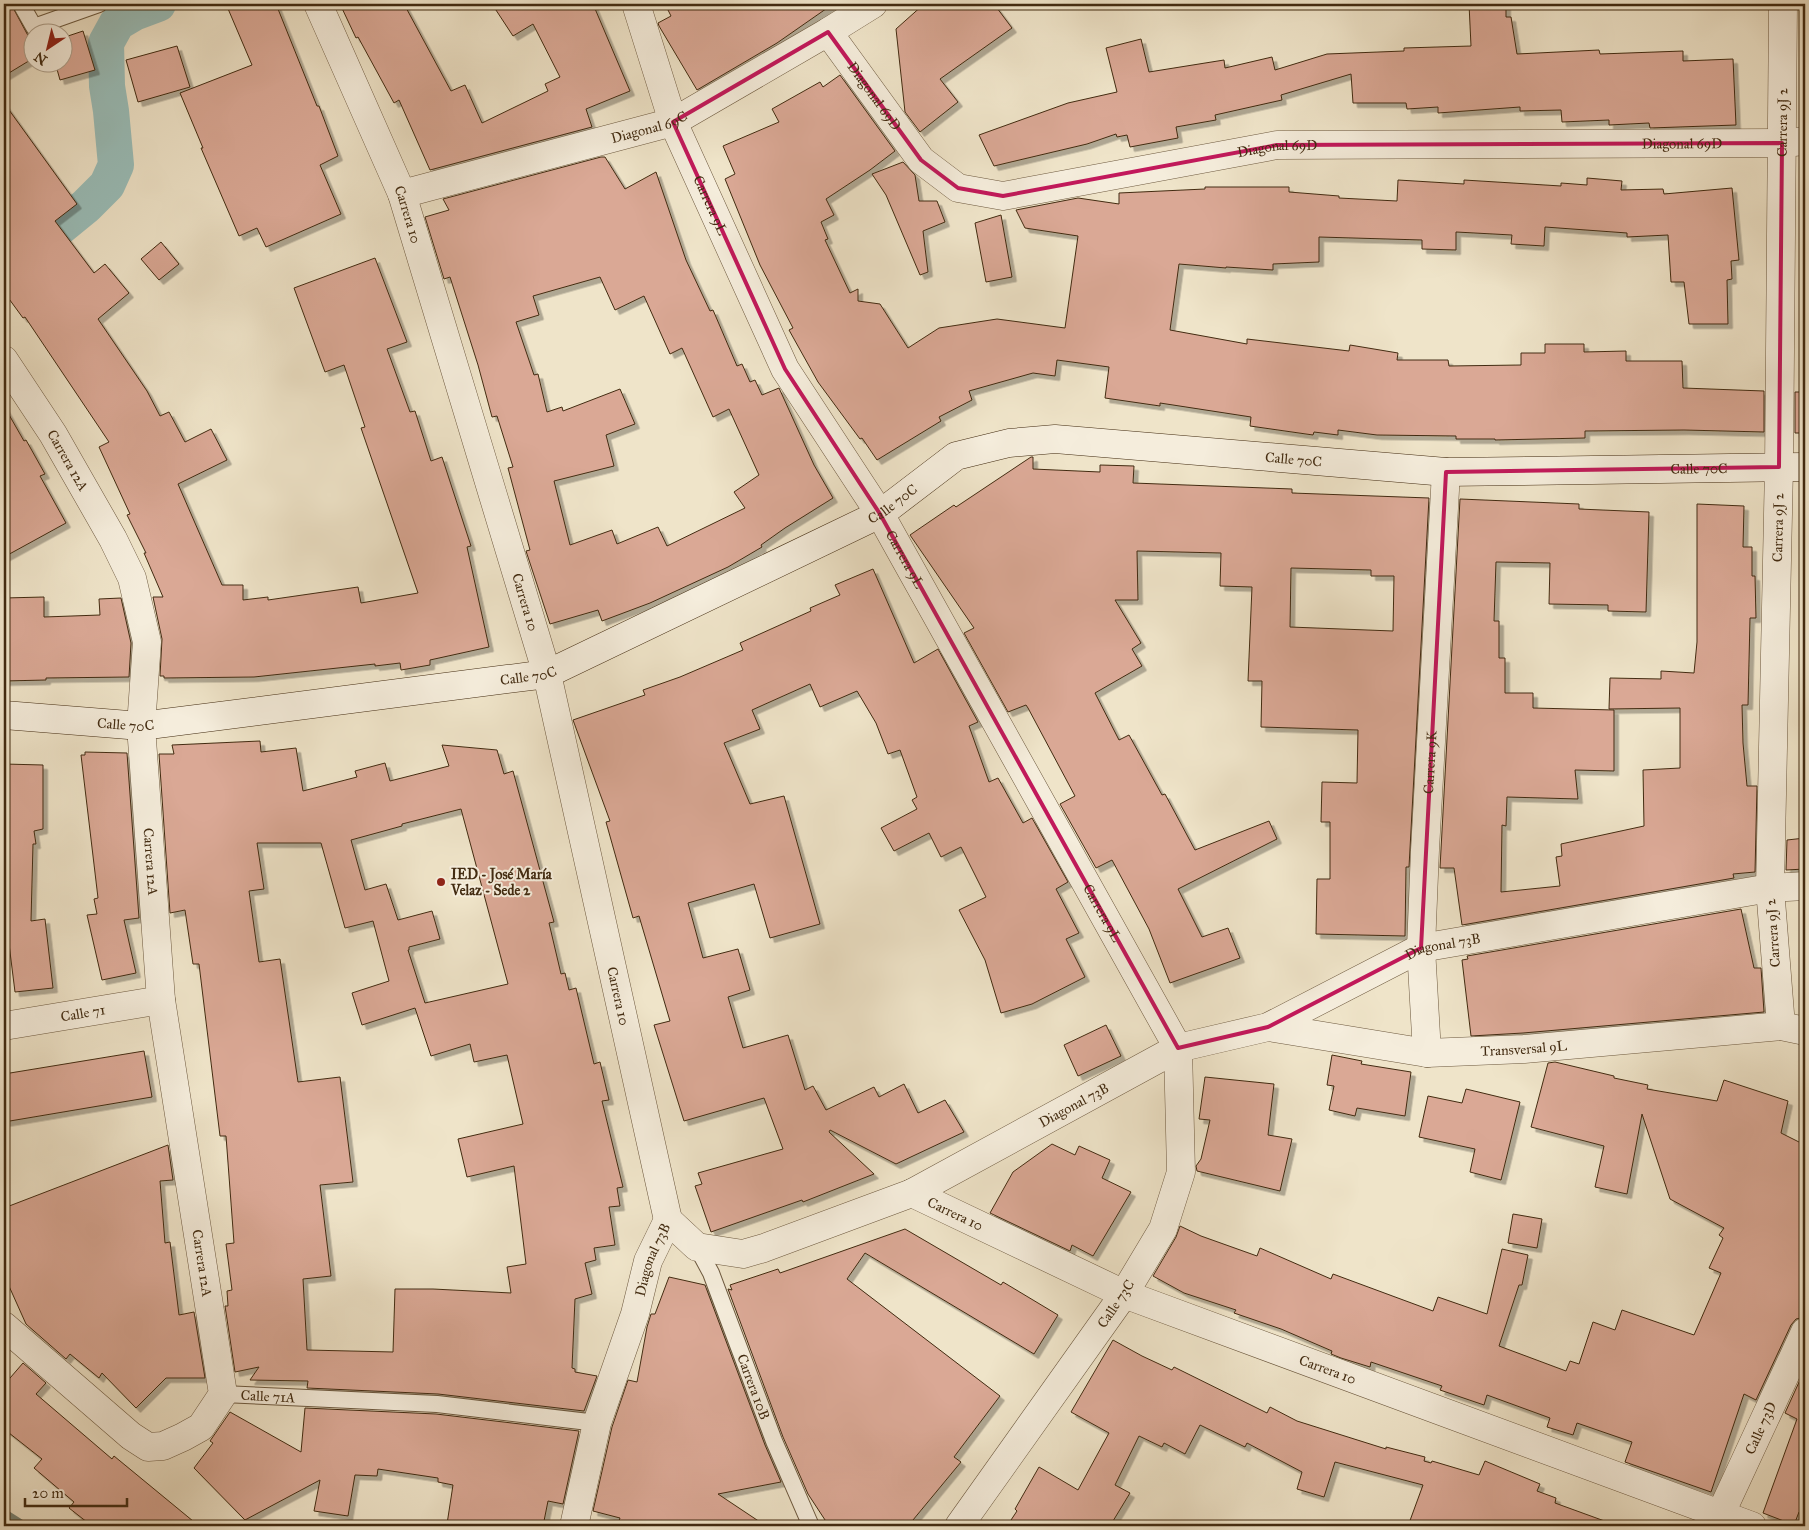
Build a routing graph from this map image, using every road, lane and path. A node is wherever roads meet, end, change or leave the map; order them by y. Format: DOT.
graph roads {
  1 [pos="21,4"];
  2 [pos="99,4"];
  3 [pos="318,4"];
  4 [pos="636,4"];
  5 [pos="873,4"];
  6 [pos="1783,4"];
  7 [pos="828,32"];
  8 [pos="673,122"];
  9 [pos="1794,142"];
  10 [pos="402,194"];
  11 [pos="4,360"];
  12 [pos="1778,467"];
  13 [pos="1805,467"];
  14 [pos="1446,472"];
  15 [pos="880,514"];
  16 [pos="547,674"];
  17 [pos="4,715"];
  18 [pos="141,726"];
  19 [pos="1805,886"];
  20 [pos="1770,888"];
  21 [pos="1421,948"];
  22 [pos="161,1000"];
  23 [pos="4,1026"];
  24 [pos="1268,1027"];
  25 [pos="1793,1029"];
  26 [pos="1178,1048"];
  27 [pos="1427,1053"];
  28 [pos="912,1193"];
  29 [pos="668,1220"];
  30 [pos="697,1246"];
  31 [pos="1124,1294"];
  32 [pos="4,1326"];
  33 [pos="1805,1332"];
  34 [pos="223,1394"];
  35 [pos="597,1423"];
  36 [pos="1717,1520"];
  37 [pos="574,1526"];
  38 [pos="811,1526"];
  39 [pos="959,1526"];
  40 [pos="1752,1526"];
  1 -- 2 [label="lane"];
  3 -- 10 [label="street, Carrera 10"];
  4 -- 8 [label="street, Carrera 9L"];
  5 -- 7 [label="street, Diagonal 69C"];
  6 -- 9 [label="street, Carrera 9J 2"];
  7 -- 8 [label="street, Diagonal 69C"];
  7 -- 9 [label="street, Diagonal 69D"];
  8 -- 10 [label="street, Diagonal 69C"];
  8 -- 15 [label="street, Carrera 9L"];
  9 -- 12 [label="street, Carrera 9J 2"];
  10 -- 16 [label="street, Carrera 10"];
  11 -- 18 [label="street, Carrera 12A"];
  12 -- 13 [label="street, Calle 70C"];
  12 -- 14 [label="street, Calle 70C"];
  12 -- 20 [label="street, Carrera 9J 2"];
  14 -- 15 [label="street, Calle 70C"];
  14 -- 21 [label="street, Carrera 9K"];
  15 -- 16 [label="street, Calle 70C"];
  15 -- 26 [label="street, Carrera 9L"];
  16 -- 18 [label="street, Calle 70C"];
  16 -- 29 [label="street, Carrera 10"];
  17 -- 18 [label="street, Calle 70C"];
  18 -- 22 [label="street, Carrera 12A"];
  19 -- 20 [label="street, Diagonal 73B"];
  20 -- 21 [label="street, Diagonal 73B"];
  20 -- 25 [label="street, Carrera 9J 2"];
  21 -- 24 [label="street, Diagonal 73B"];
  21 -- 27 [label="street, Carrera 9K"];
  22 -- 23 [label="street, Calle 71"];
  22 -- 34 [label="street, Carrera 12A"];
  24 -- 26 [label="street, Diagonal 73B"];
  24 -- 27 [label="street, Transversal 9L"];
  25 -- 27 [label="street, Transversal 9L"];
  26 -- 28 [label="street, Diagonal 73B"];
  26 -- 31 [label="street, Calle 73C"];
  28 -- 30 [label="street, Diagonal 73B"];
  28 -- 31 [label="street, Carrera 10"];
  29 -- 30 [label="street, Diagonal 73B"];
  29 -- 35 [label="street, Diagonal 73B"];
  30 -- 38 [label="lane, Carrera 10B"];
  31 -- 36 [label="street, Carrera 10"];
  31 -- 39 [label="street, Calle 73C"];
  32 -- 34 [label="street, Calle 71A"];
  33 -- 36 [label="street, Calle 73D"];
  34 -- 35 [label="lane, Calle 71A"];
  35 -- 37 [label="street, Diagonal 73B"];
  36 -- 40 [label="street, Carrera 10"];
}
